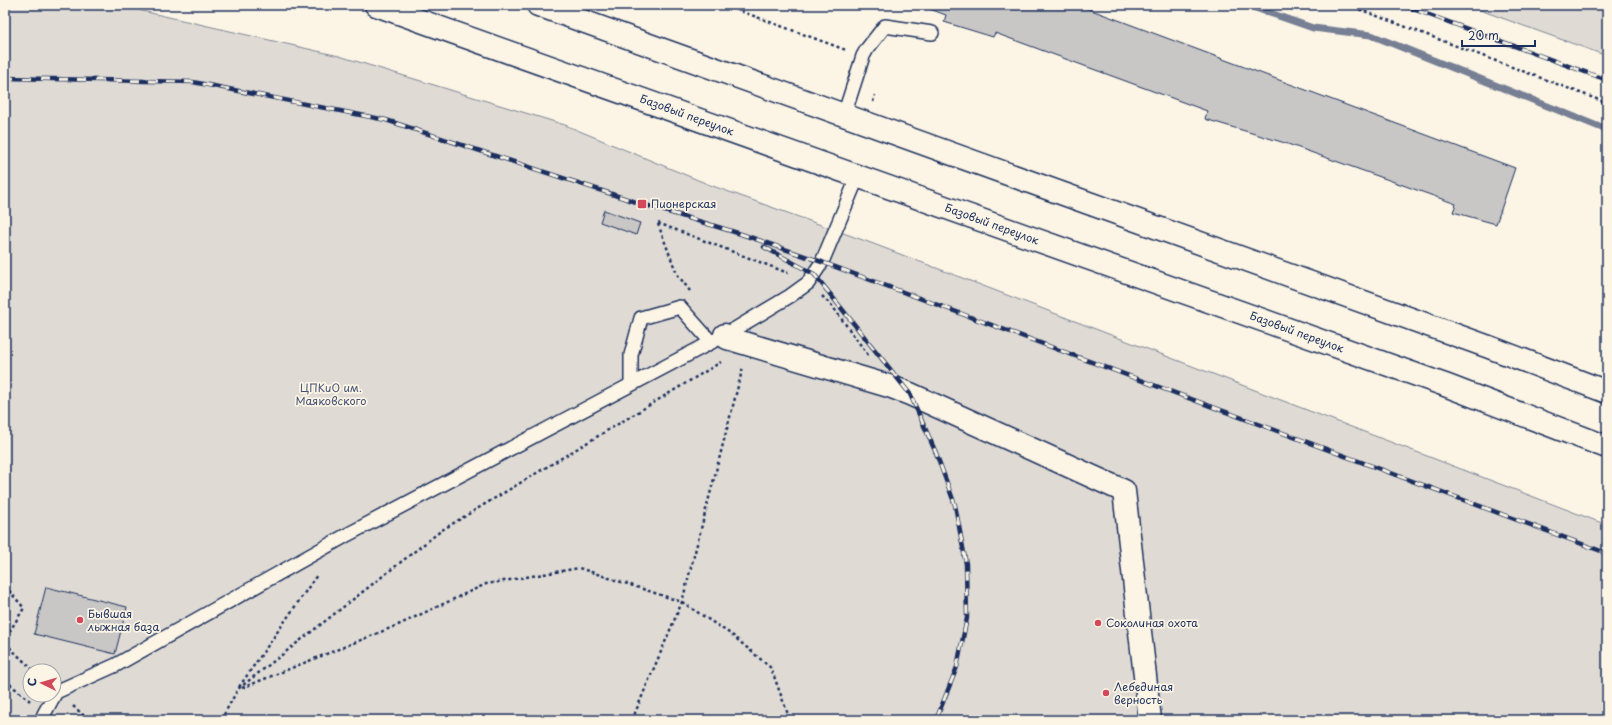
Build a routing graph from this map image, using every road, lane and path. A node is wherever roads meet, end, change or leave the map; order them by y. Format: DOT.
graph roads {
  1 [pos="376,5"];
  2 [pos="538,5"];
  3 [pos="724,5"];
  4 [pos="1348,5"];
  5 [pos="932,33"];
  6 [pos="863,56"];
  7 [pos="875,95"];
  8 [pos="1607,103"];
  9 [pos="844,115"];
  10 [pos="865,122"];
  11 [pos="858,176"];
  12 [pos="658,223"];
  13 [pos="692,292"];
  14 [pos="718,338"];
  15 [pos="749,345"];
  16 [pos="631,384"];
  17 [pos="1607,392"];
  18 [pos="1607,447"];
  19 [pos="318,574"];
  20 [pos="5,586"];
  21 [pos="682,602"];
  22 [pos="5,638"];
  23 [pos="5,643"];
  24 [pos="26,663"];
  25 [pos="5,680"];
  26 [pos="238,690"];
  27 [pos="43,717"];
  28 [pos="221,720"];
  29 [pos="565,720"];
  30 [pos="572,720"];
  31 [pos="632,720"];
  32 [pos="790,720"];
  33 [pos="1150,720"];
  1 -- 11 [label="main road, Базовый переулок"];
  2 -- 9 [label="main road"];
  3 -- 6 [label="path"];
  4 -- 8 [label="path"];
  5 -- 6 [label="lane"];
  6 -- 9 [label="lane"];
  7 -- 10 [label="path"];
  9 -- 10 [label="main road"];
  10 -- 17 [label="main road"];
  11 -- 14 [label="lane"];
  11 -- 18 [label="main road, Базовый переулок"];
  12 -- 13 [label="path"];
  14 -- 15 [label="main road"];
  14 -- 16 [label="lane"];
  14 -- 16 [label="lane"];
  15 -- 21 [label="path"];
  15 -- 26 [label="path"];
  15 -- 33 [label="main road"];
  16 -- 27 [label="lane"];
  19 -- 26 [label="path"];
  20 -- 22 [label="path"];
  21 -- 26 [label="path"];
  21 -- 31 [label="path"];
  21 -- 32 [label="path"];
  23 -- 24 [label="path"];
  25 -- 27 [label="path"];
  26 -- 28 [label="path"];
  29 -- 30 [label="path"];
}
